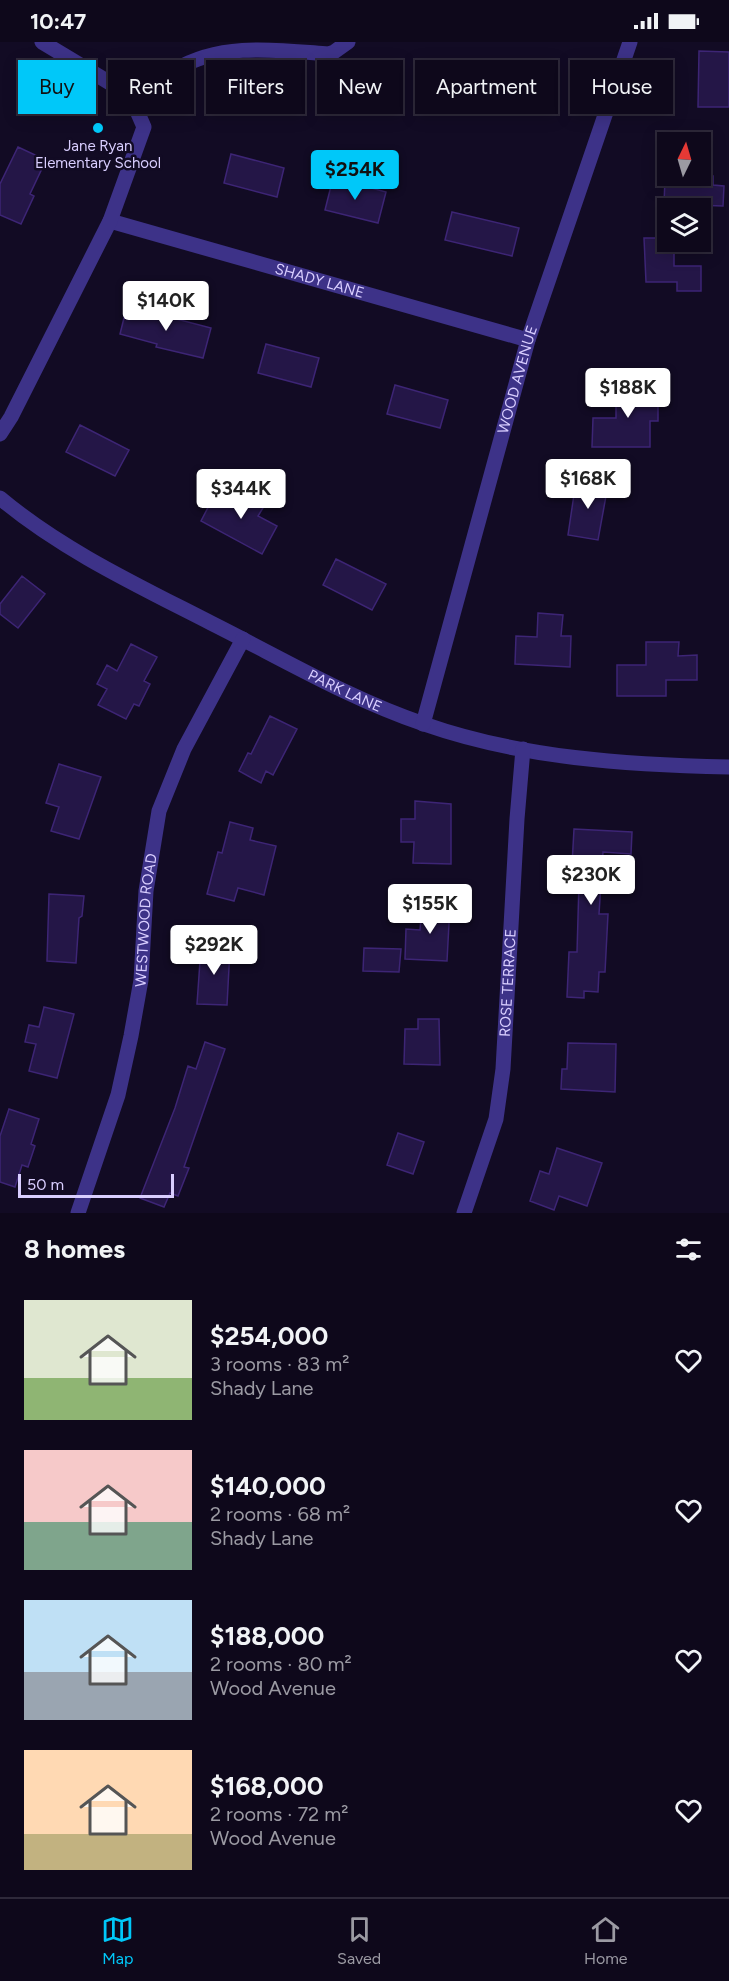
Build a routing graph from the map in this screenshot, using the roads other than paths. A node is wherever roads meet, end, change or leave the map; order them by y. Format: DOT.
graph roads {
  1 [pos="42,42"];
  2 [pos="348,42"];
  3 [pos="630,42"];
  4 [pos="194,61"];
  5 [pos="108,82"];
  6 [pos="138,114"];
  7 [pos="110,221"];
  8 [pos="528,340"];
  9 [pos="0,434"];
  10 [pos="2,504"];
  11 [pos="243,639"];
  12 [pos="423,724"];
  13 [pos="523,749"];
  14 [pos="729,767"];
  15 [pos="78,1213"];
  16 [pos="464,1213"];
  1 -- 5 [label="street"];
  2 -- 4 [label="street"];
  3 -- 8 [label="street, WOOD AVENUE"];
  6 -- 7 [label="street"];
  7 -- 8 [label="street, SHADY LANE"];
  7 -- 9 [label="street"];
  8 -- 12 [label="street, WOOD AVENUE"];
  10 -- 11 [label="street, PARK LANE"];
  11 -- 12 [label="street, PARK LANE"];
  11 -- 15 [label="street, WESTWOOD ROAD"];
  12 -- 13 [label="street, PARK LANE"];
  13 -- 14 [label="street, PARK LANE"];
  13 -- 16 [label="street, ROSE TERRACE"];
}
